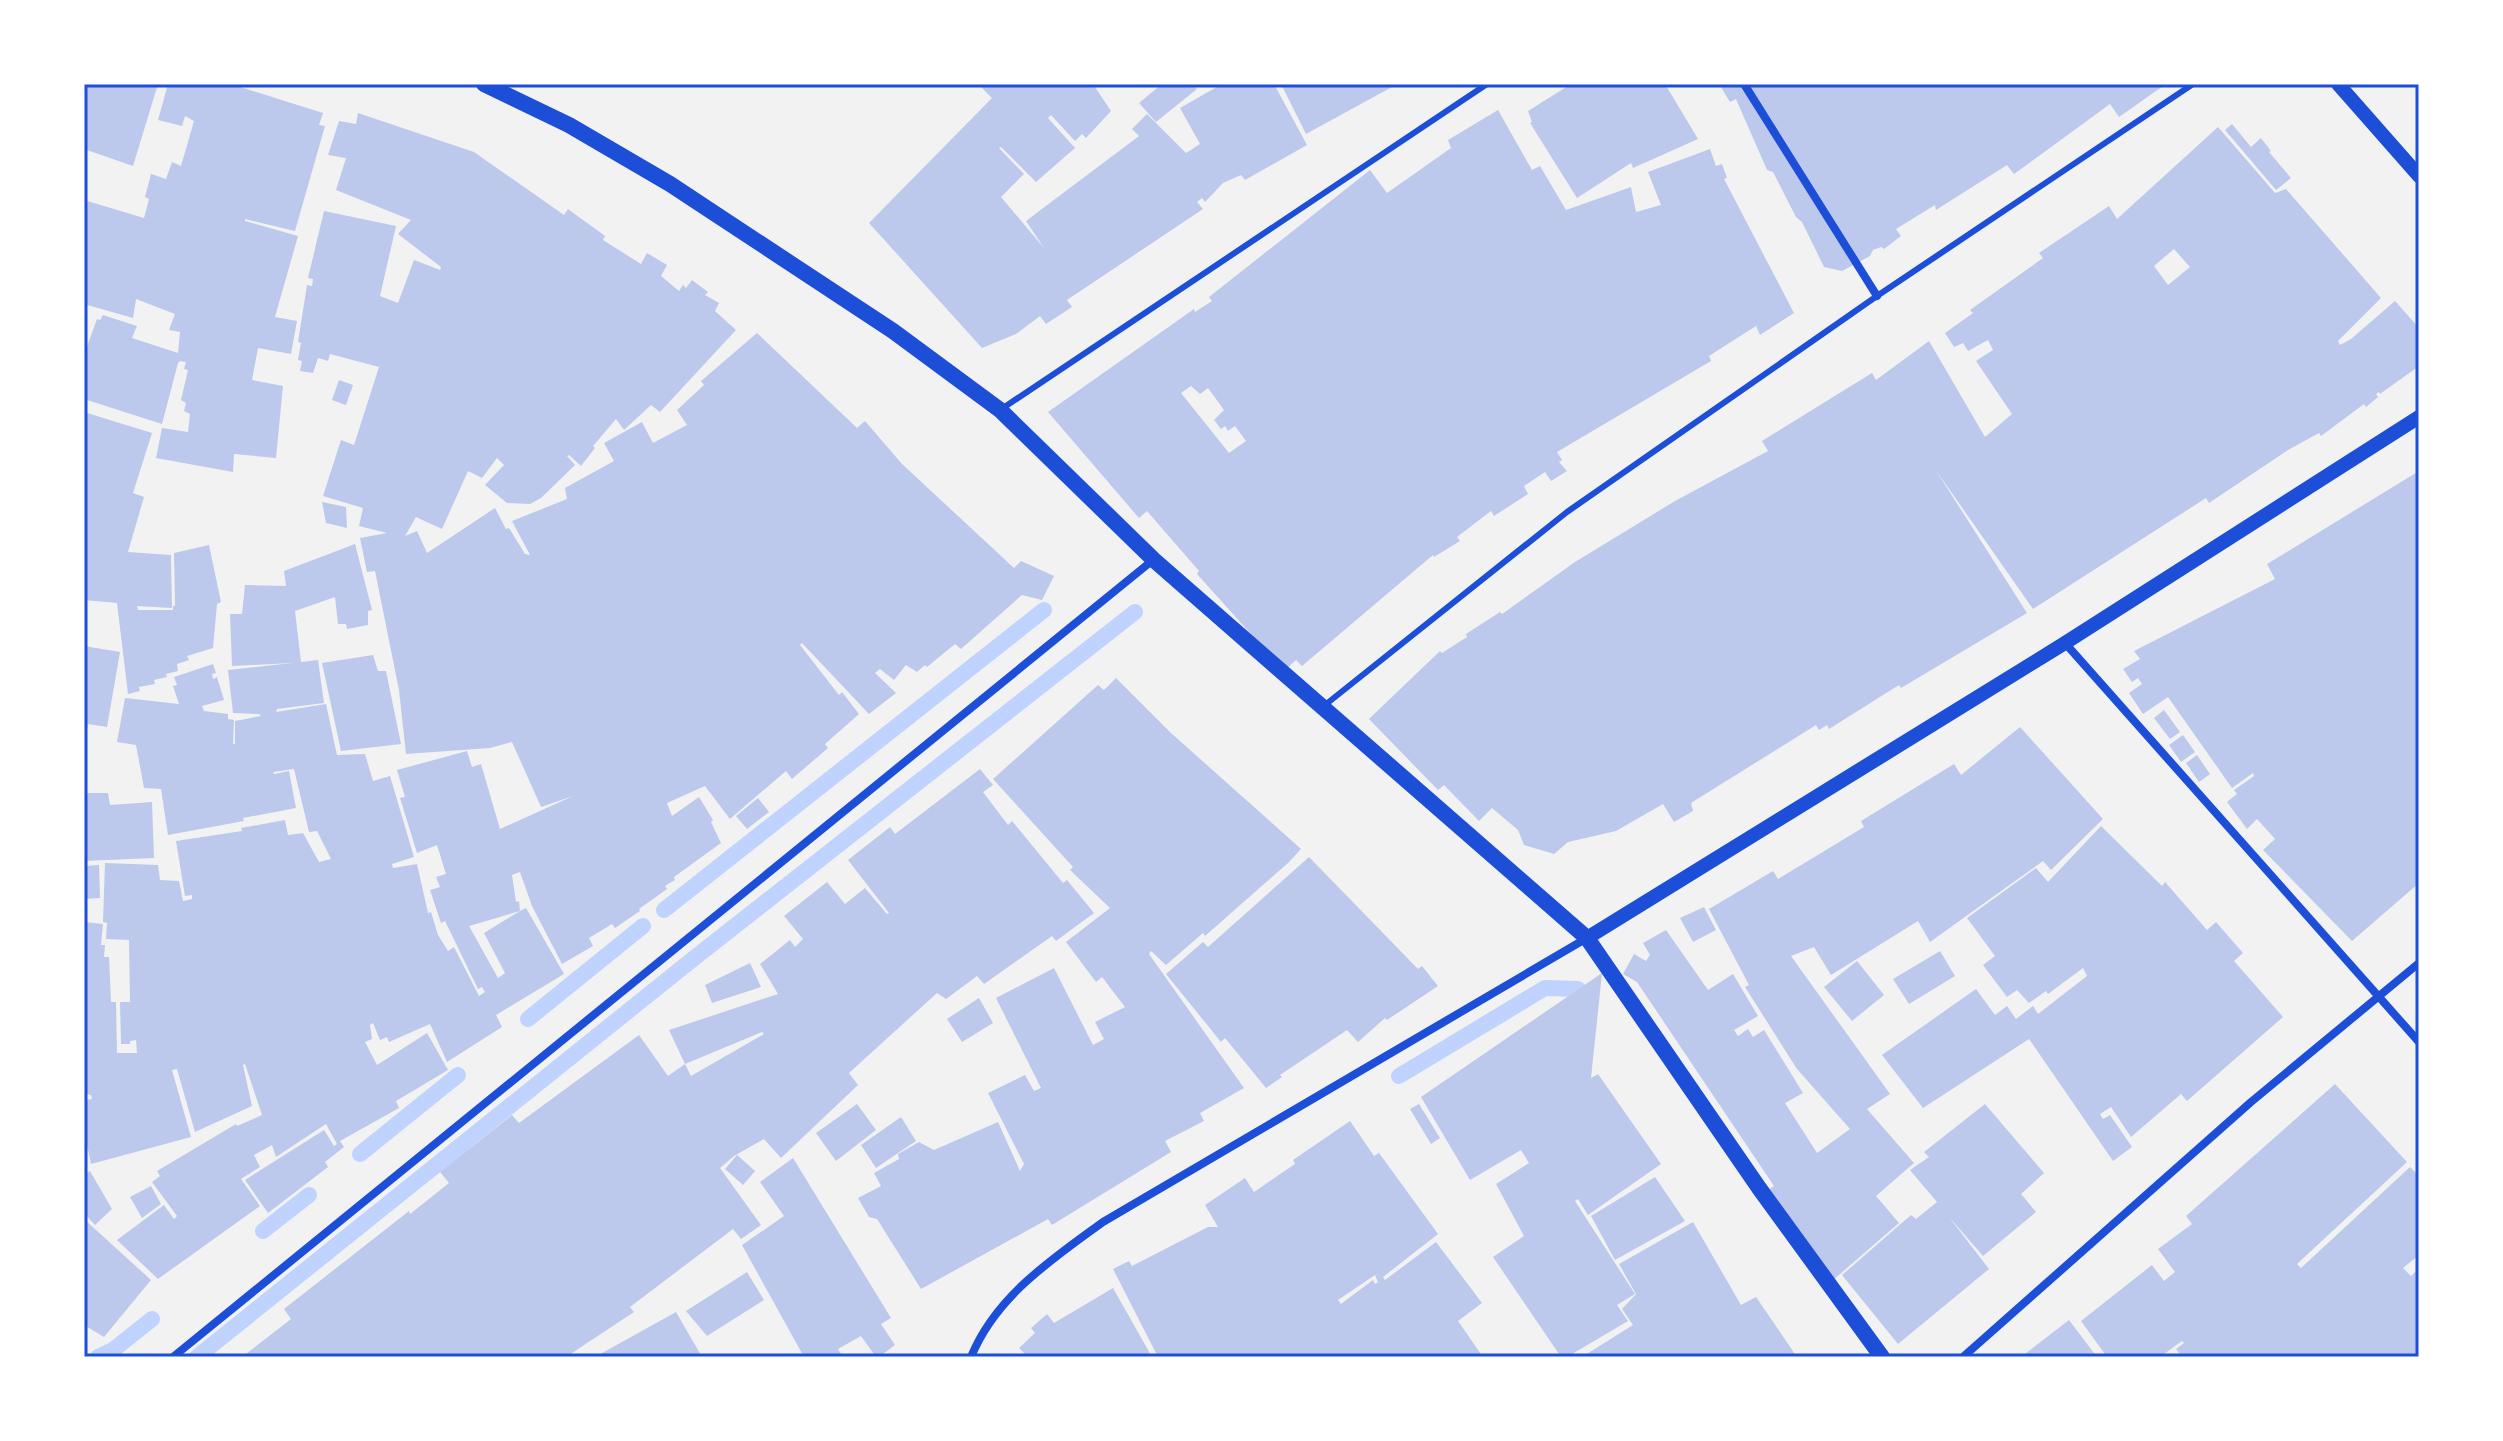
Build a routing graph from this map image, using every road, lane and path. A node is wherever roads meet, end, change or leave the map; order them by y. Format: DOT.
graph roads {
  1 [pos="484,84"];
  2 [pos="1487,84"];
  3 [pos="1744,84"];
  4 [pos="2193,84"];
  5 [pos="2338,84"];
  6 [pos="2419,176"];
  7 [pos="1877,296"];
  8 [pos="1000,410"];
  9 [pos="2419,417"];
  10 [pos="1154,560"];
  11 [pos="2065,643"];
  12 [pos="1323,708"];
  13 [pos="1587,938"];
  14 [pos="2419,963"];
  15 [pos="2377,998"];
  16 [pos="2419,1042"];
  17 [pos="972,1355"];
  18 [pos="173,1357"];
  19 [pos="1882,1357"];
  20 [pos="1963,1357"];
  1 -- 8 [label="main road"];
  2 -- 8 [label="lane"];
  3 -- 7 [label="street"];
  4 -- 7 [label="lane"];
  5 -- 6 [label="street"];
  7 -- 12 [label="lane"];
  8 -- 10 [label="main road"];
  9 -- 11 [label="street"];
  10 -- 12 [label="main road"];
  10 -- 18 [label="street"];
  11 -- 13 [label="street"];
  11 -- 15 [label="street"];
  12 -- 13 [label="main road"];
  13 -- 17 [label="street"];
  13 -- 19 [label="main road"];
  14 -- 15 [label="street"];
  15 -- 16 [label="street"];
  15 -- 20 [label="street"];
}
